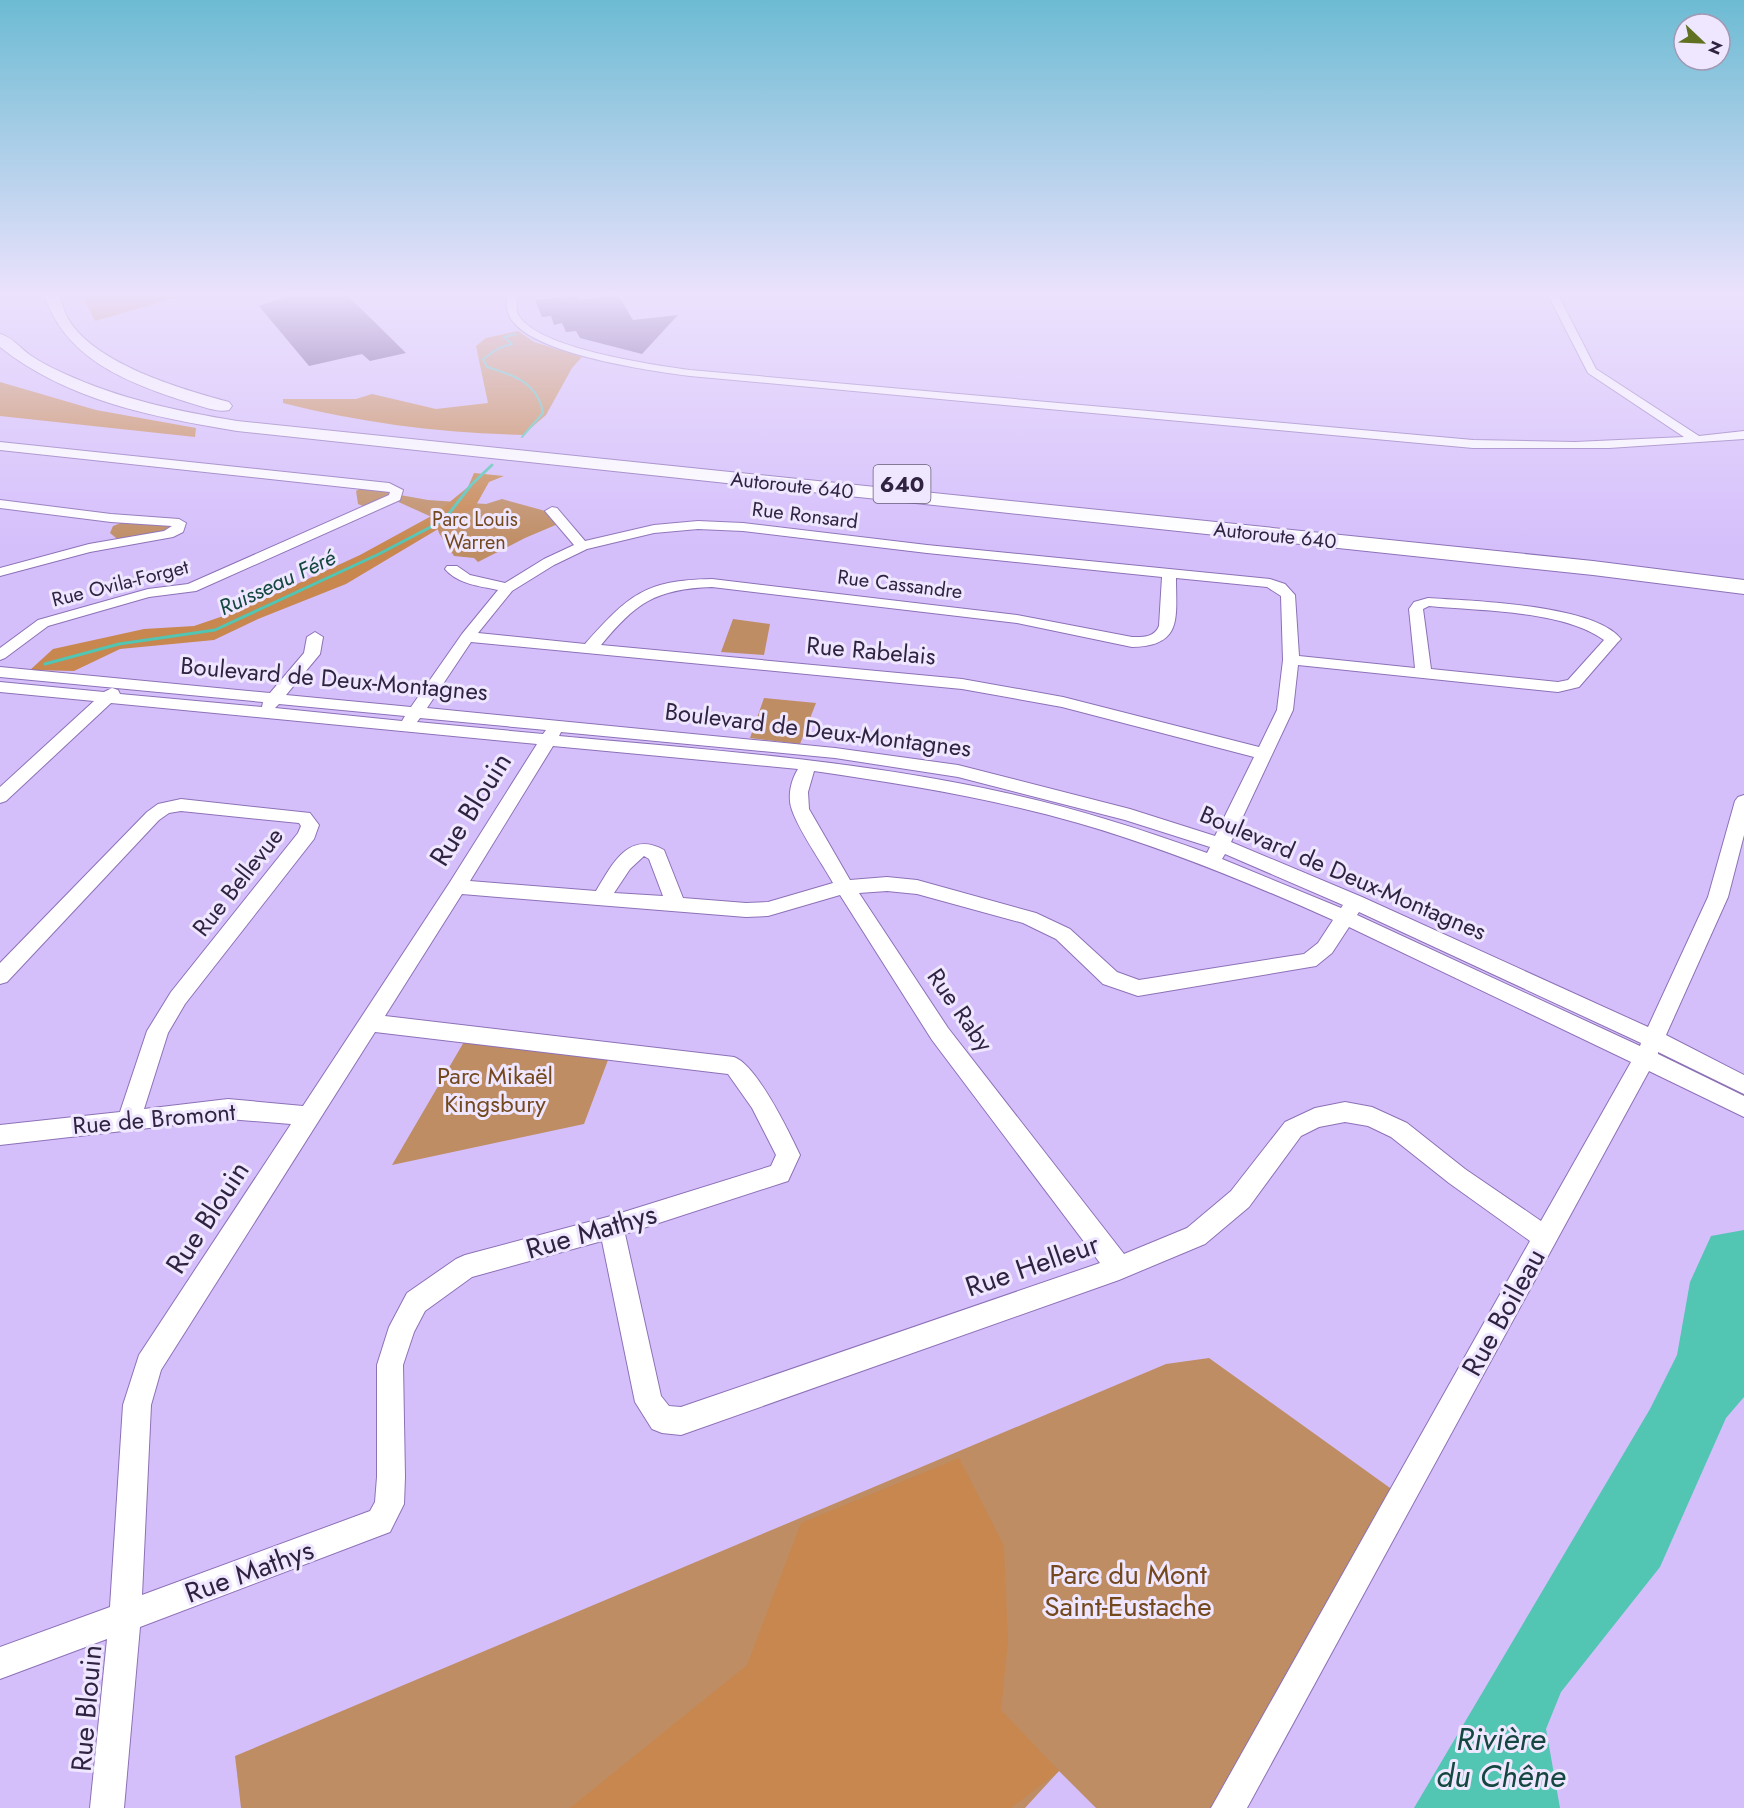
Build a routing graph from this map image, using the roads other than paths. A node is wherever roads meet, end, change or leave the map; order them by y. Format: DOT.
graph roads {
  1 [pos="60,377"];
  2 [pos="143,377"];
  3 [pos="742,377"];
  4 [pos="1602,377"];
  5 [pos="1744,435"];
  6 [pos="1697,440"];
  7 [pos="0,446"];
  8 [pos="350,483"];
  9 [pos="0,504"];
  10 [pos="552,511"];
  11 [pos="353,515"];
  12 [pos="111,518"];
  13 [pos="582,546"];
  14 [pos="89,548"];
  15 [pos="452,569"];
  16 [pos="0,572"];
  17 [pos="1169,573"];
  18 [pos="1744,574"];
  19 [pos="1744,587"];
  20 [pos="507,588"];
  21 [pos="315,637"];
  22 [pos="467,638"];
  23 [pos="589,650"];
  24 [pos="0,655"];
  25 [pos="1292,660"];
  26 [pos="0,672"];
  27 [pos="1423,672"];
  28 [pos="121,684"];
  29 [pos="0,687"];
  30 [pos="106,698"];
  31 [pos="269,706"];
  32 [pos="411,720"];
  33 [pos="552,733"];
  34 [pos="1264,754"];
  35 [pos="809,765"];
  36 [pos="3,792"];
  37 [pos="1744,801"];
  38 [pos="1220,844"];
  39 [pos="1210,861"];
  40 [pos="457,887"];
  41 [pos="844,887"];
  42 [pos="600,900"];
  43 [pos="676,905"];
  44 [pos="1349,909"];
  45 [pos="0,976"];
  46 [pos="368,1023"];
  47 [pos="1649,1048"];
  48 [pos="1744,1085"];
  49 [pos="1744,1107"];
  50 [pos="308,1116"];
  51 [pos="129,1120"];
  52 [pos="0,1135"];
  53 [pos="610,1227"];
  54 [pos="1544,1237"];
  55 [pos="1119,1268"];
  56 [pos="125,1617"];
  57 [pos="0,1663"];
  58 [pos="107,1808"];
  59 [pos="1228,1808"];
  1 -- 19 [label="highway, Autoroute 640 / 640"];
  2 -- 18 [label="highway, Autoroute 640 / 640"];
  3 -- 6 [label="street"];
  4 -- 6 [label="street"];
  5 -- 6 [label="street"];
  7 -- 8 [label="street, Rue Ovila-Forget"];
  8 -- 11 [label="street"];
  8 -- 11 [label="street, Rue Ovila-Forget"];
  9 -- 12 [label="street"];
  10 -- 13 [label="street"];
  11 -- 24 [label="street, Rue Ovila-Forget"];
  12 -- 14 [label="street"];
  12 -- 14 [label="street"];
  13 -- 17 [label="street, Rue Ronsard"];
  13 -- 20 [label="street, Rue Ronsard"];
  14 -- 16 [label="street"];
  15 -- 20 [label="street"];
  17 -- 23 [label="street, Rue Cassandre"];
  17 -- 25 [label="street, Rue Ronsard"];
  20 -- 22 [label="street, Rue Ronsard"];
  21 -- 31 [label="street"];
  22 -- 23 [label="street, Rue Rabelais"];
  22 -- 32 [label="street, Rue Ronsard"];
  23 -- 34 [label="street, Rue Rabelais"];
  25 -- 27 [label="street"];
  25 -- 34 [label="street"];
  26 -- 28 [label="street, Boulevard de Deux-Montagnes"];
  27 -- 27 [label="street"];
  28 -- 30 [label="street"];
  28 -- 31 [label="street, Boulevard de Deux-Montagnes"];
  29 -- 30 [label="street, Boulevard de Deux-Montagnes"];
  30 -- 31 [label="street, Boulevard de Deux-Montagnes"];
  30 -- 36 [label="street"];
  31 -- 32 [label="street, Boulevard de Deux-Montagnes"];
  32 -- 33 [label="street, Boulevard de Deux-Montagnes"];
  33 -- 35 [label="street, Boulevard de Deux-Montagnes"];
  33 -- 38 [label="street, Boulevard de Deux-Montagnes"];
  33 -- 40 [label="street, Rue Blouin"];
  34 -- 38 [label="street"];
  35 -- 39 [label="street, Boulevard de Deux-Montagnes"];
  35 -- 41 [label="street, Rue Raby"];
  37 -- 47 [label="street, Rue Boileau"];
  38 -- 39 [label="street"];
  38 -- 44 [label="street, Boulevard de Deux-Montagnes"];
  39 -- 44 [label="street, Boulevard de Deux-Montagnes"];
  40 -- 42 [label="street"];
  40 -- 46 [label="street, Rue Blouin"];
  41 -- 43 [label="street"];
  41 -- 44 [label="street"];
  41 -- 55 [label="street, Rue Raby"];
  42 -- 43 [label="street"];
  42 -- 43 [label="street"];
  44 -- 47 [label="street, Boulevard de Deux-Montagnes"];
  45 -- 51 [label="street, Rue Bellevue"];
  46 -- 50 [label="street, Rue Blouin"];
  46 -- 53 [label="street, Rue Mathys"];
  47 -- 48 [label="street"];
  47 -- 49 [label="street"];
  47 -- 54 [label="street, Rue Boileau"];
  50 -- 51 [label="street, Rue de Bromont"];
  50 -- 56 [label="street, Rue Blouin"];
  51 -- 52 [label="street, Rue de Bromont"];
  53 -- 55 [label="street, Rue Helleur"];
  53 -- 56 [label="street, Rue Mathys"];
  54 -- 55 [label="street, Rue Helleur"];
  54 -- 59 [label="street, Rue Boileau"];
  56 -- 57 [label="street"];
  56 -- 58 [label="street, Rue Blouin"];
}
